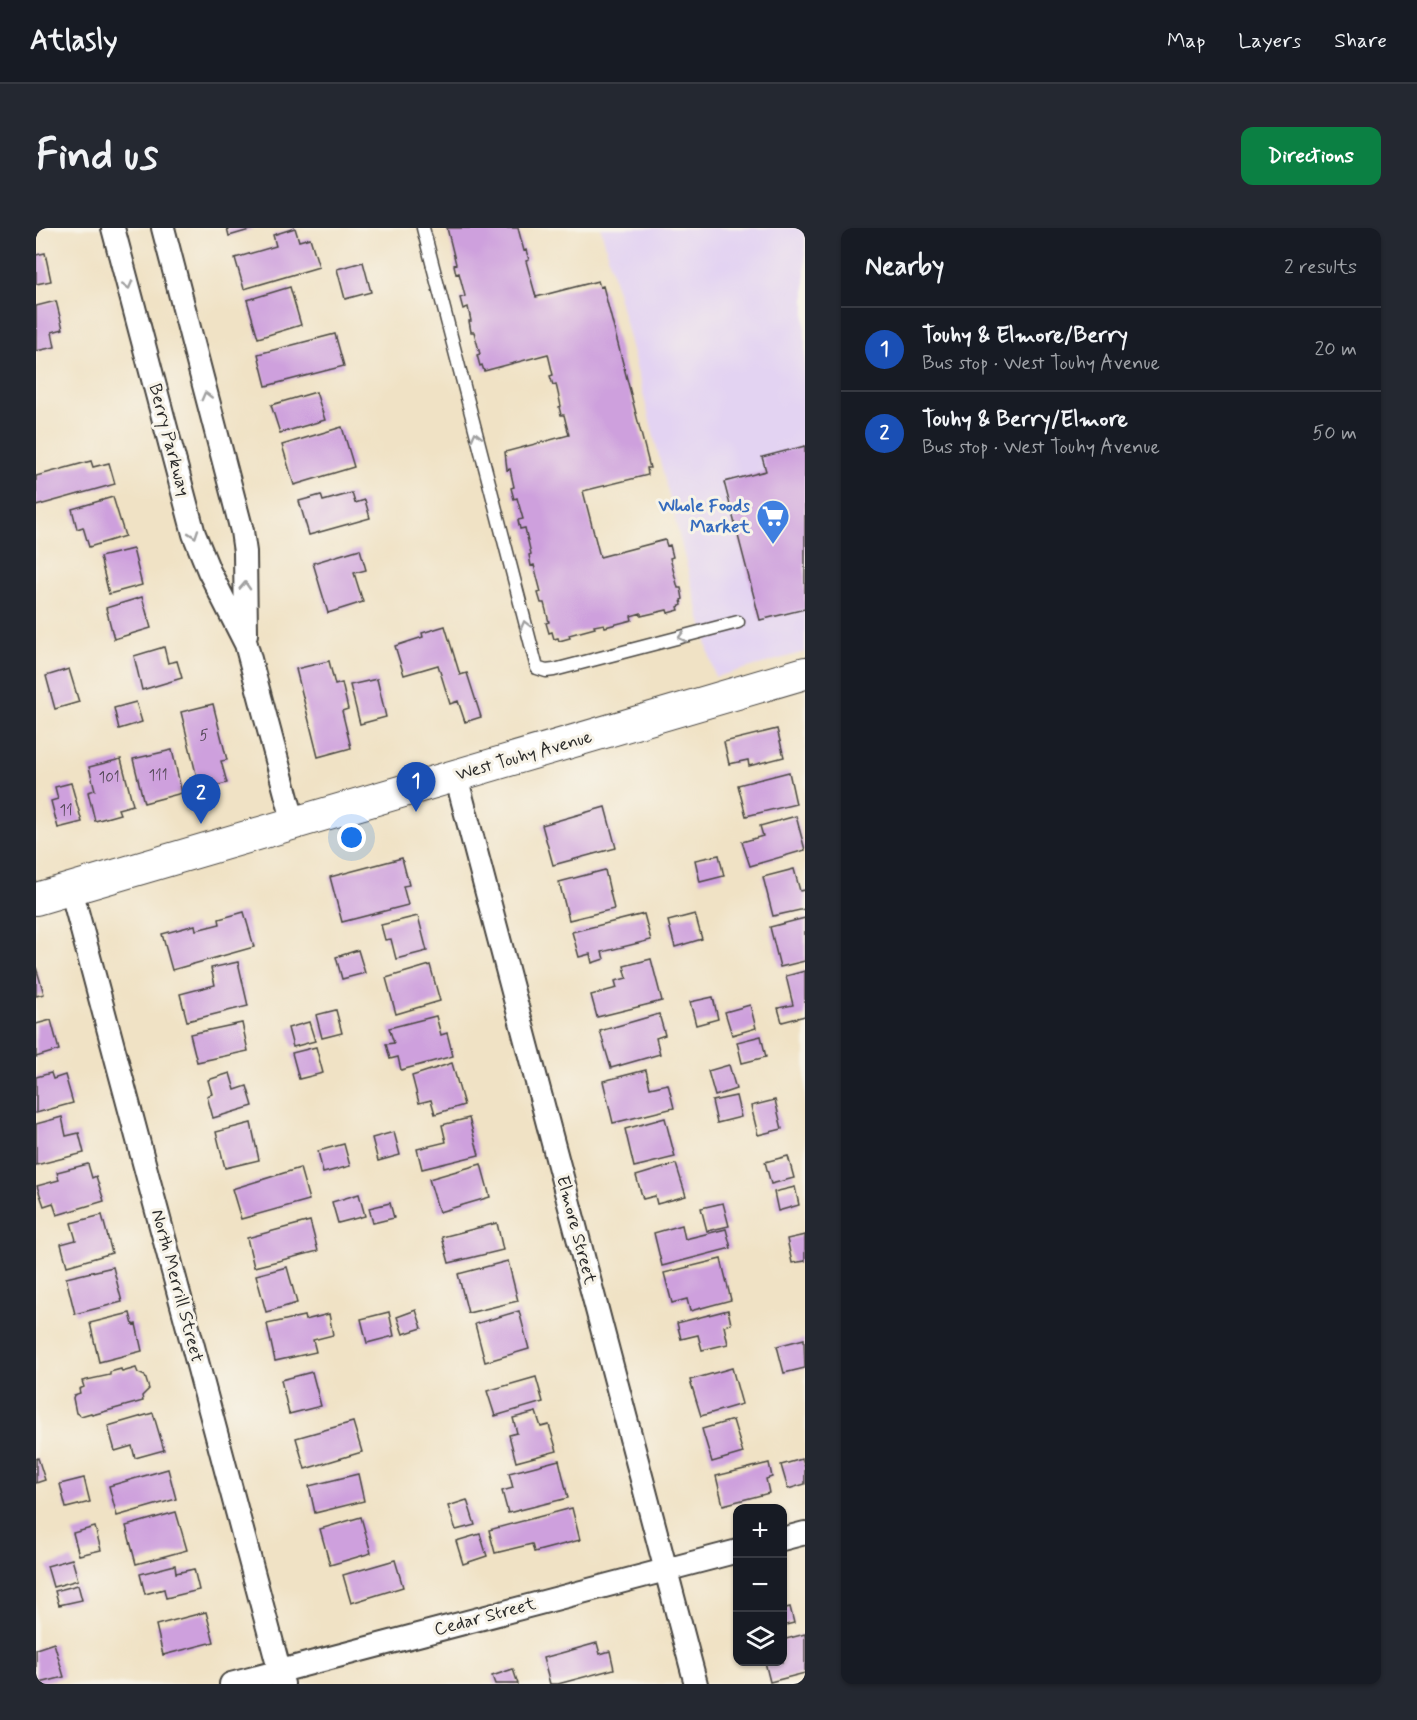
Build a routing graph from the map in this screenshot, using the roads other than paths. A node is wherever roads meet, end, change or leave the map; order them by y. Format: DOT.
graph roads {
  1 [pos="113,228"];
  2 [pos="163,228"];
  3 [pos="423,228"];
  4 [pos="738,622"];
  5 [pos="246,644"];
  6 [pos="805,673"];
  7 [pos="456,776"];
  8 [pos="294,824"];
  9 [pos="71,889"];
  10 [pos="36,899"];
  11 [pos="805,1533"];
  12 [pos="787,1538"];
  13 [pos="733,1552"];
  14 [pos="666,1570"];
  15 [pos="282,1678"];
  16 [pos="231,1684"];
  17 [pos="696,1684"];
  1 -- 5 [label="street, Berry Parkway, one-way"];
  5 -- 2 [label="street, Berry Parkway, one-way"];
  4 -- 3 [label="lane, one-way"];
  5 -- 8 [label="street, Berry Parkway"];
  6 -- 7 [label="main road, West Touhy Avenue"];
  7 -- 8 [label="main road, West Touhy Avenue"];
  7 -- 14 [label="street, Elmore Street"];
  8 -- 9 [label="main road, West Touhy Avenue"];
  9 -- 10 [label="main road, West Touhy Avenue"];
  9 -- 15 [label="street, North Merrill Street"];
  11 -- 12 [label="street"];
  13 -- 14 [label="street, Cedar Street"];
  14 -- 15 [label="street, Cedar Street"];
  14 -- 17 [label="street, Elmore Street"];
  15 -- 16 [label="street, Cedar Street"];
}
